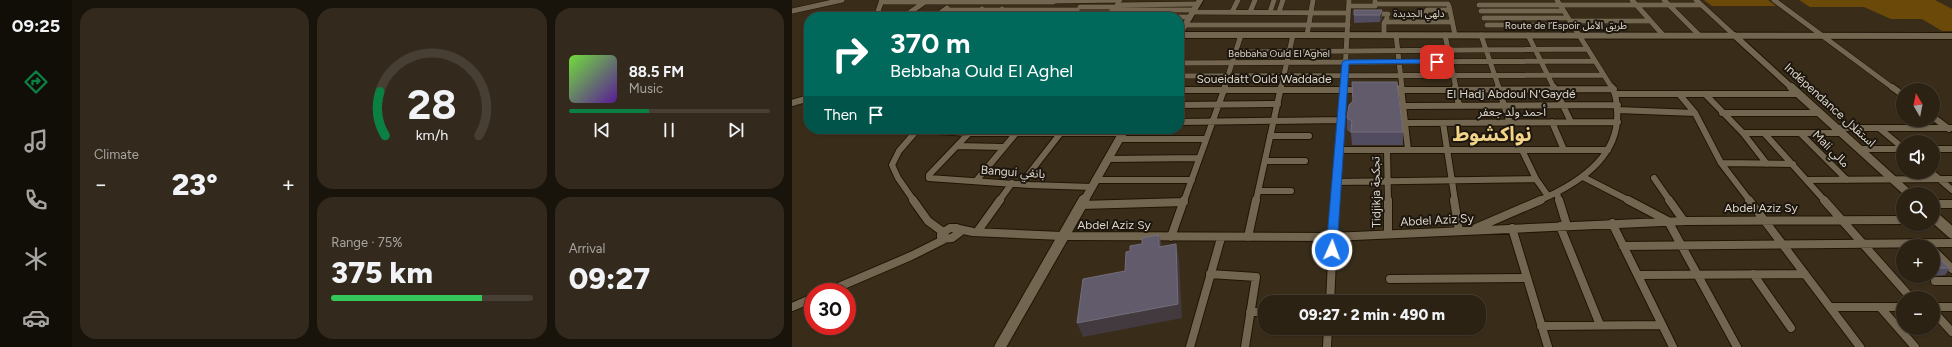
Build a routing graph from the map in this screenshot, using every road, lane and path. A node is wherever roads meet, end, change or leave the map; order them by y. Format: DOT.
graph roads {
  1 [pos="842,0"];
  2 [pos="1087,0"];
  3 [pos="1135,0"];
  4 [pos="1238,0"];
  5 [pos="1255,0"];
  6 [pos="1274,0"];
  7 [pos="1283,0"];
  8 [pos="1313,0"];
  9 [pos="1632,0"];
  10 [pos="1664,0"];
  11 [pos="1696,0"];
  12 [pos="1774,0"];
  13 [pos="882,1"];
  14 [pos="954,1"];
  15 [pos="1003,1"];
  16 [pos="1054,1"];
  17 [pos="925,2"];
  18 [pos="991,2"];
  19 [pos="1011,2"];
  20 [pos="1159,2"];
  21 [pos="1448,2"];
  22 [pos="1478,2"];
  23 [pos="1558,2"];
  24 [pos="1375,3"];
  25 [pos="1388,4"];
  26 [pos="1406,4"];
  27 [pos="1132,5"];
  28 [pos="1636,5"];
  29 [pos="1669,5"];
  30 [pos="1702,5"];
  31 [pos="1348,8"];
  32 [pos="1113,9"];
  33 [pos="1195,9"];
  34 [pos="944,10"];
  35 [pos="981,10"];
  36 [pos="1001,10"];
  37 [pos="1044,10"];
  38 [pos="1450,10"];
  39 [pos="792,11"];
  40 [pos="1481,11"];
  41 [pos="1563,11"];
  42 [pos="878,12"];
  43 [pos="910,12"];
  44 [pos="941,12"];
  45 [pos="978,12"];
  46 [pos="999,12"];
  47 [pos="1075,12"];
  48 [pos="1232,12"];
  49 [pos="1250,12"];
  50 [pos="1270,12"];
  51 [pos="1279,12"];
  52 [pos="1310,12"];
  53 [pos="1184,14"];
  54 [pos="1356,14"];
  55 [pos="1364,14"];
  56 [pos="1388,14"];
  57 [pos="1407,15"];
  58 [pos="1484,18"];
  59 [pos="1570,21"];
  60 [pos="1650,21"];
  61 [pos="1385,22"];
  62 [pos="1408,22"];
  63 [pos="1452,22"];
  64 [pos="1185,25"];
  65 [pos="1348,25"];
  66 [pos="1487,25"];
  67 [pos="1308,26"];
  68 [pos="1184,35"];
  69 [pos="1241,35"];
  70 [pos="1293,35"];
  71 [pos="1308,35"];
  72 [pos="1347,35"];
  73 [pos="1384,35"];
  74 [pos="1396,35"];
  75 [pos="1444,35"];
  76 [pos="1455,35"];
  77 [pos="1481,35"];
  78 [pos="1491,35"];
  79 [pos="1528,35"];
  80 [pos="1578,35"];
  81 [pos="1663,35"];
  82 [pos="1699,35"];
  83 [pos="1734,35"];
  84 [pos="1822,36"];
  85 [pos="1952,36"];
  86 [pos="1588,49"];
  87 [pos="1397,50"];
  88 [pos="1448,50"];
  89 [pos="1485,50"];
  90 [pos="1536,50"];
  91 [pos="1290,51"];
  92 [pos="1346,51"];
  93 [pos="1236,52"];
  94 [pos="1450,61"];
  95 [pos="1488,61"];
  96 [pos="1541,61"];
  97 [pos="1595,61"];
  98 [pos="1232,62"];
  99 [pos="1287,62"];
  100 [pos="1346,62"];
  101 [pos="1398,62"];
  102 [pos="1184,63"];
  103 [pos="1399,75"];
  104 [pos="1453,75"];
  105 [pos="1495,75"];
  106 [pos="1548,75"];
  107 [pos="1604,75"];
  108 [pos="1184,76"];
  109 [pos="1228,76"];
  110 [pos="1284,76"];
  111 [pos="1345,76"];
  112 [pos="1184,90"];
  113 [pos="1223,90"];
  114 [pos="1281,90"];
  115 [pos="1344,90"];
  116 [pos="1366,90"];
  117 [pos="1380,90"];
  118 [pos="1402,90"];
  119 [pos="1456,90"];
  120 [pos="1500,90"];
  121 [pos="1555,90"];
  122 [pos="1896,90"];
  123 [pos="1615,92"];
  124 [pos="1679,94"];
  125 [pos="1705,94"];
  126 [pos="1798,94"];
  127 [pos="804,99"];
  128 [pos="792,103"];
  129 [pos="1278,104"];
  130 [pos="1184,105"];
  131 [pos="1219,105"];
  132 [pos="1459,105"];
  133 [pos="1504,105"];
  134 [pos="1563,105"];
  135 [pos="1404,106"];
  136 [pos="1618,107"];
  137 [pos="1695,113"];
  138 [pos="1722,113"];
  139 [pos="1820,113"];
  140 [pos="1342,120"];
  141 [pos="1274,121"];
  142 [pos="1184,122"];
  143 [pos="1212,122"];
  144 [pos="1552,122"];
  145 [pos="1571,122"];
  146 [pos="1618,122"];
  147 [pos="1940,122"];
  148 [pos="1443,123"];
  149 [pos="1510,123"];
  150 [pos="1406,124"];
  151 [pos="1879,128"];
  152 [pos="1951,129"];
  153 [pos="1839,131"];
  154 [pos="1742,133"];
  155 [pos="1764,133"];
  156 [pos="913,134"];
  157 [pos="968,134"];
  158 [pos="1014,134"];
  159 [pos="1060,134"];
  160 [pos="1122,134"];
  161 [pos="1801,134"];
  162 [pos="1270,136"];
  163 [pos="1309,136"];
  164 [pos="1206,139"];
  165 [pos="1896,143"];
  166 [pos="956,146"];
  167 [pos="1003,147"];
  168 [pos="1860,149"];
  169 [pos="1896,149"];
  170 [pos="1940,149"];
  171 [pos="1952,149"];
  172 [pos="1340,150"];
  173 [pos="1387,150"];
  174 [pos="1408,150"];
  175 [pos="1447,150"];
  176 [pos="1522,150"];
  177 [pos="1564,150"];
  178 [pos="1608,150"];
  179 [pos="1200,158"];
  180 [pos="1108,159"];
  181 [pos="1265,161"];
  182 [pos="1305,162"];
  183 [pos="1721,163"];
  184 [pos="1767,164"];
  185 [pos="1793,164"];
  186 [pos="1583,177"];
  187 [pos="1654,178"];
  188 [pos="1536,179"];
  189 [pos="1892,179"];
  190 [pos="1896,179"];
  191 [pos="1939,179"];
  192 [pos="1940,179"];
  193 [pos="1952,179"];
  194 [pos="1192,180"];
  195 [pos="1452,180"];
  196 [pos="1806,180"];
  197 [pos="1847,180"];
  198 [pos="976,181"];
  199 [pos="1386,181"];
  200 [pos="1336,182"];
  201 [pos="1012,183"];
  202 [pos="1021,184"];
  203 [pos="1093,184"];
  204 [pos="1901,187"];
  205 [pos="1952,190"];
  206 [pos="1258,191"];
  207 [pos="1291,191"];
  208 [pos="1558,193"];
  209 [pos="1548,196"];
  210 [pos="1184,202"];
  211 [pos="1940,204"];
  212 [pos="1952,204"];
  213 [pos="1081,205"];
  214 [pos="1763,220"];
  215 [pos="1841,220"];
  216 [pos="1896,220"];
  217 [pos="1668,221"];
  218 [pos="1684,221"];
  219 [pos="1612,223"];
  220 [pos="1940,223"];
  221 [pos="1564,226"];
  222 [pos="1512,228"];
  223 [pos="959,229"];
  224 [pos="1470,230"];
  225 [pos="1458,231"];
  226 [pos="975,232"];
  227 [pos="1952,233"];
  228 [pos="1388,234"];
  229 [pos="943,236"];
  230 [pos="1062,236"];
  231 [pos="955,237"];
  232 [pos="1171,237"];
  233 [pos="1248,237"];
  234 [pos="1332,237"];
  235 [pos="1221,238"];
  236 [pos="1863,244"];
  237 [pos="1952,244"];
  238 [pos="1680,245"];
  239 [pos="1782,245"];
  240 [pos="1896,245"];
  241 [pos="1940,245"];
  242 [pos="1623,246"];
  243 [pos="1940,256"];
  244 [pos="1952,269"];
  245 [pos="1210,274"];
  246 [pos="1697,274"];
  247 [pos="1753,274"];
  248 [pos="1805,274"];
  249 [pos="1638,275"];
  250 [pos="1527,278"];
  251 [pos="1390,279"];
  252 [pos="1940,281"];
  253 [pos="1952,281"];
  254 [pos="848,283"];
  255 [pos="1905,291"];
  256 [pos="1330,295"];
  257 [pos="804,302"];
  258 [pos="792,307"];
  259 [pos="1831,307"];
  260 [pos="1880,307"];
  261 [pos="1896,307"];
  262 [pos="1940,307"];
  263 [pos="1952,307"];
  264 [pos="1250,312"];
  265 [pos="1258,312"];
  266 [pos="1940,319"];
  267 [pos="1600,325"];
  268 [pos="1662,325"];
  269 [pos="1541,326"];
  270 [pos="1791,328"];
  271 [pos="1952,332"];
  272 [pos="1328,335"];
  273 [pos="1000,347"];
  274 [pos="1190,347"];
  275 [pos="1245,347"];
  276 [pos="1327,347"];
  277 [pos="1548,347"];
  278 [pos="1673,347"];
  279 [pos="1737,347"];
  280 [pos="1860,347"];
  281 [pos="1915,347"];
  1 -- 39 [label="street"];
  2 -- 16 [label="street"];
  2 -- 32 [label="street"];
  2 -- 47 [label="street"];
  3 -- 27 [label="street"];
  4 -- 48 [label="street"];
  5 -- 49 [label="street"];
  6 -- 50 [label="street"];
  7 -- 51 [label="street"];
  8 -- 52 [label="street"];
  9 -- 28 [label="street"];
  10 -- 29 [label="street"];
  11 -- 30 [label="street"];
  12 -- 84 [label="street"];
  13 -- 17 [label="street"];
  13 -- 42 [label="street"];
  14 -- 17 [label="street"];
  14 -- 18 [label="street"];
  14 -- 34 [label="street"];
  15 -- 18 [label="street"];
  15 -- 19 [label="street"];
  16 -- 19 [label="street"];
  16 -- 37 [label="street"];
  17 -- 43 [label="street"];
  18 -- 35 [label="street"];
  19 -- 36 [label="street"];
  20 -- 27 [label="street"];
  20 -- 33 [label="street"];
  21 -- 26 [label="street"];
  21 -- 38 [label="street"];
  22 -- 23 [label="street"];
  22 -- 40 [label="street"];
  23 -- 28 [label="street"];
  23 -- 41 [label="street"];
  24 -- 25 [label="street"];
  24 -- 31 [label="street"];
  25 -- 26 [label="street"];
  25 -- 56 [label="street"];
  26 -- 57 [label="street"];
  27 -- 32 [label="street"];
  28 -- 29 [label="street"];
  28 -- 60 [label="street"];
  29 -- 30 [label="street"];
  29 -- 82 [label="street"];
  30 -- 83 [label="street"];
  31 -- 52 [label="street"];
  31 -- 54 [label="street"];
  31 -- 65 [label="street"];
  32 -- 33 [label="street"];
  32 -- 47 [label="street"];
  32 -- 47 [label="street"];
  33 -- 48 [label="street"];
  33 -- 53 [label="street"];
  33 -- 64 [label="street"];
  34 -- 35 [label="street"];
  34 -- 44 [label="street"];
  35 -- 36 [label="street"];
  35 -- 45 [label="street"];
  36 -- 37 [label="street"];
  36 -- 46 [label="street"];
  37 -- 47 [label="street"];
  38 -- 57 [label="street"];
  38 -- 63 [label="street"];
  40 -- 41 [label="street"];
  40 -- 58 [label="street"];
  41 -- 59 [label="street"];
  48 -- 49 [label="street"];
  49 -- 50 [label="street"];
  50 -- 51 [label="street"];
  51 -- 52 [label="street"];
  52 -- 67 [label="street"];
  55 -- 56 [label="street"];
  56 -- 61 [label="street"];
  57 -- 62 [label="street"];
  58 -- 59 [label="street"];
  58 -- 66 [label="street"];
  59 -- 60 [label="street"];
  59 -- 66 [label="street"];
  59 -- 80 [label="street"];
  60 -- 81 [label="street"];
  61 -- 62 [label="street, دلهي الجديدة"];
  61 -- 73 [label="street"];
  62 -- 63 [label="street, دلهي الجديدة"];
  63 -- 76 [label="street"];
  64 -- 67 [label="street"];
  65 -- 67 [label="street"];
  65 -- 72 [label="street"];
  66 -- 78 [label="street"];
  67 -- 71 [label="street"];
  68 -- 69 [label="street, Route de l’Espoir طريق الأمل"];
  69 -- 70 [label="street, Route de l’Espoir طريق الأمل"];
  69 -- 93 [label="street"];
  70 -- 71 [label="street, Route de l’Espoir طريق الأمل"];
  70 -- 91 [label="street"];
  71 -- 72 [label="street, Route de l’Espoir طريق الأمل"];
  72 -- 73 [label="street, Route de l’Espoir طريق الأمل"];
  72 -- 92 [label="street"];
  73 -- 74 [label="street, Route de l’Espoir طريق الأمل"];
  74 -- 75 [label="street, Route de l’Espoir طريق الأمل"];
  74 -- 87 [label="street"];
  75 -- 76 [label="street, Route de l’Espoir طريق الأمل"];
  75 -- 88 [label="street"];
  76 -- 77 [label="street, Route de l’Espoir طريق الأمل"];
  77 -- 78 [label="street, Route de l’Espoir طريق الأمل"];
  77 -- 89 [label="street"];
  78 -- 79 [label="street, Route de l’Espoir طريق الأمل"];
  79 -- 80 [label="street, Route de l’Espoir طريق الأمل"];
  79 -- 90 [label="street"];
  80 -- 81 [label="street, Route de l’Espoir طريق الأمل"];
  80 -- 86 [label="street"];
  81 -- 82 [label="street, Route de l’Espoir طريق الأمل"];
  82 -- 83 [label="street, Route de l’Espoir طريق الأمل"];
  83 -- 84 [label="street, Route de l’Espoir طريق الأمل"];
  83 -- 126 [label="street, Indépendance استقلال"];
  84 -- 85 [label="street, Route de l’Espoir طريق الأمل"];
  84 -- 122 [label="street"];
  86 -- 90 [label="street"];
  86 -- 97 [label="street"];
  87 -- 88 [label="street"];
  87 -- 92 [label="street"];
  87 -- 101 [label="street"];
  88 -- 89 [label="street"];
  88 -- 94 [label="street"];
  89 -- 90 [label="street"];
  89 -- 95 [label="street"];
  90 -- 96 [label="street"];
  91 -- 92 [label="street"];
  91 -- 93 [label="street"];
  91 -- 99 [label="street"];
  92 -- 100 [label="street"];
  93 -- 98 [label="street"];
  94 -- 95 [label="street, Bebbaha Ould El Aghel"];
  94 -- 101 [label="street, Bebbaha Ould El Aghel"];
  94 -- 104 [label="street"];
  95 -- 96 [label="street, Bebbaha Ould El Aghel"];
  95 -- 105 [label="street"];
  96 -- 97 [label="street, Bebbaha Ould El Aghel"];
  96 -- 106 [label="street"];
  97 -- 107 [label="street"];
  98 -- 99 [label="street, Bebbaha Ould El Aghel"];
  98 -- 102 [label="street, Bebbaha Ould El Aghel"];
  98 -- 109 [label="street"];
  99 -- 100 [label="street, Bebbaha Ould El Aghel"];
  99 -- 110 [label="street"];
  100 -- 101 [label="street, Bebbaha Ould El Aghel"];
  100 -- 111 [label="street"];
  101 -- 103 [label="street"];
  103 -- 104 [label="street"];
  103 -- 111 [label="street"];
  103 -- 118 [label="street"];
  104 -- 105 [label="street"];
  104 -- 119 [label="street"];
  105 -- 106 [label="street"];
  105 -- 120 [label="street"];
  106 -- 107 [label="street"];
  106 -- 121 [label="street"];
  107 -- 123 [label="street"];
  108 -- 109 [label="street"];
  109 -- 110 [label="street"];
  109 -- 113 [label="street"];
  110 -- 111 [label="street"];
  110 -- 114 [label="street"];
  111 -- 115 [label="street"];
  112 -- 113 [label="street, Soueidatt Ould Waddade"];
  113 -- 114 [label="street, Soueidatt Ould Waddade"];
  113 -- 131 [label="street"];
  114 -- 115 [label="street, Soueidatt Ould Waddade"];
  114 -- 129 [label="street"];
  115 -- 116 [label="street, Soueidatt Ould Waddade"];
  115 -- 140 [label="street"];
  117 -- 118 [label="street"];
  118 -- 119 [label="street"];
  118 -- 135 [label="street"];
  119 -- 120 [label="street"];
  119 -- 132 [label="street"];
  120 -- 121 [label="street"];
  120 -- 133 [label="street"];
  121 -- 123 [label="street"];
  121 -- 134 [label="street"];
  123 -- 124 [label="street"];
  123 -- 136 [label="street"];
  124 -- 125 [label="street"];
  124 -- 137 [label="street"];
  125 -- 126 [label="street"];
  125 -- 138 [label="street"];
  126 -- 139 [label="street, Indépendance استقلال"];
  127 -- 128 [label="street"];
  129 -- 131 [label="street"];
  129 -- 141 [label="street"];
  130 -- 131 [label="street"];
  131 -- 143 [label="street"];
  132 -- 133 [label="street, El Hadj Abdoul N'Gaydé"];
  132 -- 135 [label="street, El Hadj Abdoul N'Gaydé"];
  133 -- 134 [label="street, El Hadj Abdoul N'Gaydé"];
  133 -- 149 [label="street"];
  134 -- 136 [label="street, El Hadj Abdoul N'Gaydé"];
  134 -- 145 [label="street"];
  135 -- 150 [label="street"];
  136 -- 137 [label="street, El Hadj Abdoul N'Gaydé"];
  136 -- 146 [label="street"];
  137 -- 183 [label="street"];
  138 -- 139 [label="street"];
  138 -- 154 [label="street"];
  139 -- 153 [label="street, Indépendance استقلال"];
  140 -- 141 [label="street"];
  140 -- 172 [label="street"];
  141 -- 143 [label="street"];
  141 -- 162 [label="street"];
  142 -- 143 [label="street"];
  143 -- 164 [label="street"];
  144 -- 145 [label="street, أحمد ولد جعفر"];
  144 -- 149 [label="street, أحمد ولد جعفر"];
  144 -- 177 [label="street"];
  145 -- 146 [label="street, أحمد ولد جعفر"];
  146 -- 178 [label="street"];
  147 -- 152 [label="street"];
  148 -- 149 [label="street, أحمد ولد جعفر"];
  148 -- 150 [label="street, أحمد ولد جعفر"];
  148 -- 175 [label="street"];
  150 -- 174 [label="street"];
  151 -- 152 [label="street"];
  151 -- 153 [label="street"];
  151 -- 165 [label="street"];
  153 -- 161 [label="street"];
  153 -- 168 [label="street, Indépendance استقلال"];
  154 -- 155 [label="street"];
  154 -- 184 [label="street"];
  155 -- 161 [label="street"];
  155 -- 185 [label="street"];
  156 -- 229 [label="street"];
  157 -- 166 [label="street"];
  158 -- 167 [label="street"];
  159 -- 202 [label="street"];
  160 -- 164 [label="street"];
  160 -- 180 [label="street"];
  161 -- 197 [label="street, Mali مالي"];
  162 -- 163 [label="street"];
  162 -- 181 [label="street"];
  164 -- 179 [label="street"];
  166 -- 167 [label="street"];
  166 -- 198 [label="street, Bangui بانغي"];
  167 -- 198 [label="street"];
  168 -- 169 [label="street"];
  168 -- 189 [label="street, Indépendance استقلال"];
  170 -- 171 [label="street"];
  172 -- 173 [label="street"];
  172 -- 200 [label="street"];
  173 -- 174 [label="street"];
  173 -- 199 [label="street, Tidjikja تجكجة"];
  174 -- 175 [label="street"];
  175 -- 176 [label="street"];
  175 -- 195 [label="street"];
  176 -- 177 [label="street"];
  176 -- 188 [label="street"];
  177 -- 178 [label="street"];
  178 -- 186 [label="street"];
  179 -- 180 [label="street"];
  179 -- 194 [label="street"];
  180 -- 203 [label="street"];
  181 -- 182 [label="street"];
  181 -- 206 [label="street"];
  183 -- 184 [label="street"];
  183 -- 214 [label="street"];
  184 -- 185 [label="street"];
  185 -- 196 [label="street"];
  186 -- 208 [label="street"];
  186 -- 217 [label="street"];
  187 -- 218 [label="street"];
  188 -- 195 [label="street"];
  188 -- 209 [label="street"];
  189 -- 190 [label="street"];
  189 -- 197 [label="street"];
  189 -- 204 [label="street, Indépendance استقلال"];
  191 -- 205 [label="street"];
  192 -- 193 [label="street"];
  194 -- 203 [label="street, Bangui بانغي"];
  194 -- 210 [label="street"];
  195 -- 199 [label="street"];
  195 -- 225 [label="street"];
  196 -- 197 [label="street"];
  196 -- 215 [label="street"];
  198 -- 201 [label="street, Bangui بانغي"];
  199 -- 200 [label="street"];
  199 -- 228 [label="street, Tidjikja تجكجة"];
  200 -- 234 [label="street"];
  201 -- 202 [label="street, Bangui بانغي"];
  201 -- 226 [label="street"];
  202 -- 203 [label="street, Bangui بانغي"];
  203 -- 213 [label="street"];
  206 -- 207 [label="street"];
  206 -- 233 [label="street"];
  208 -- 209 [label="street"];
  208 -- 221 [label="street"];
  209 -- 224 [label="street"];
  210 -- 213 [label="street"];
  210 -- 232 [label="street"];
  211 -- 212 [label="street"];
  213 -- 230 [label="street"];
  214 -- 215 [label="street, Abdel Aziz Sy"];
  214 -- 218 [label="street, Abdel Aziz Sy"];
  214 -- 239 [label="street"];
  215 -- 216 [label="street, Abdel Aziz Sy"];
  215 -- 236 [label="street"];
  217 -- 218 [label="street, Abdel Aziz Sy"];
  217 -- 219 [label="street, Abdel Aziz Sy"];
  217 -- 238 [label="street"];
  219 -- 221 [label="street, Abdel Aziz Sy"];
  219 -- 242 [label="street"];
  220 -- 227 [label="street"];
  221 -- 222 [label="street, Abdel Aziz Sy"];
  221 -- 267 [label="street"];
  222 -- 224 [label="street, Abdel Aziz Sy"];
  222 -- 250 [label="street"];
  223 -- 226 [label="street"];
  223 -- 229 [label="street"];
  223 -- 231 [label="street"];
  224 -- 225 [label="street, Abdel Aziz Sy"];
  225 -- 228 [label="street, Abdel Aziz Sy"];
  226 -- 230 [label="street, Abdel Aziz Sy"];
  226 -- 231 [label="street"];
  228 -- 234 [label="street, Abdel Aziz Sy"];
  229 -- 231 [label="street"];
  229 -- 254 [label="street"];
  230 -- 232 [label="street, Abdel Aziz Sy"];
  230 -- 273 [label="street"];
  232 -- 235 [label="street, Abdel Aziz Sy"];
  233 -- 234 [label="street, Abdel Aziz Sy"];
  233 -- 235 [label="street, Abdel Aziz Sy"];
  234 -- 256 [label="street"];
  235 -- 245 [label="street"];
  236 -- 239 [label="street"];
  236 -- 240 [label="street"];
  236 -- 255 [label="street"];
  237 -- 241 [label="street"];
  238 -- 239 [label="street"];
  238 -- 242 [label="street"];
  238 -- 246 [label="street"];
  239 -- 248 [label="street"];
  242 -- 249 [label="street"];
  243 -- 244 [label="street"];
  245 -- 264 [label="street"];
  245 -- 274 [label="street"];
  246 -- 247 [label="street"];
  246 -- 249 [label="street"];
  246 -- 279 [label="street"];
  247 -- 248 [label="street"];
  247 -- 270 [label="street"];
  248 -- 259 [label="street"];
  249 -- 268 [label="street"];
  250 -- 251 [label="street"];
  250 -- 269 [label="street"];
  252 -- 253 [label="street"];
  257 -- 258 [label="street"];
  259 -- 260 [label="street"];
  259 -- 280 [label="street"];
  260 -- 261 [label="street"];
  260 -- 281 [label="street"];
  262 -- 263 [label="street"];
  264 -- 265 [label="street"];
  264 -- 275 [label="street"];
  266 -- 271 [label="street"];
  267 -- 268 [label="street"];
  267 -- 269 [label="street"];
  268 -- 278 [label="street"];
  269 -- 277 [label="street"];
  272 -- 276 [label="street"];
}
